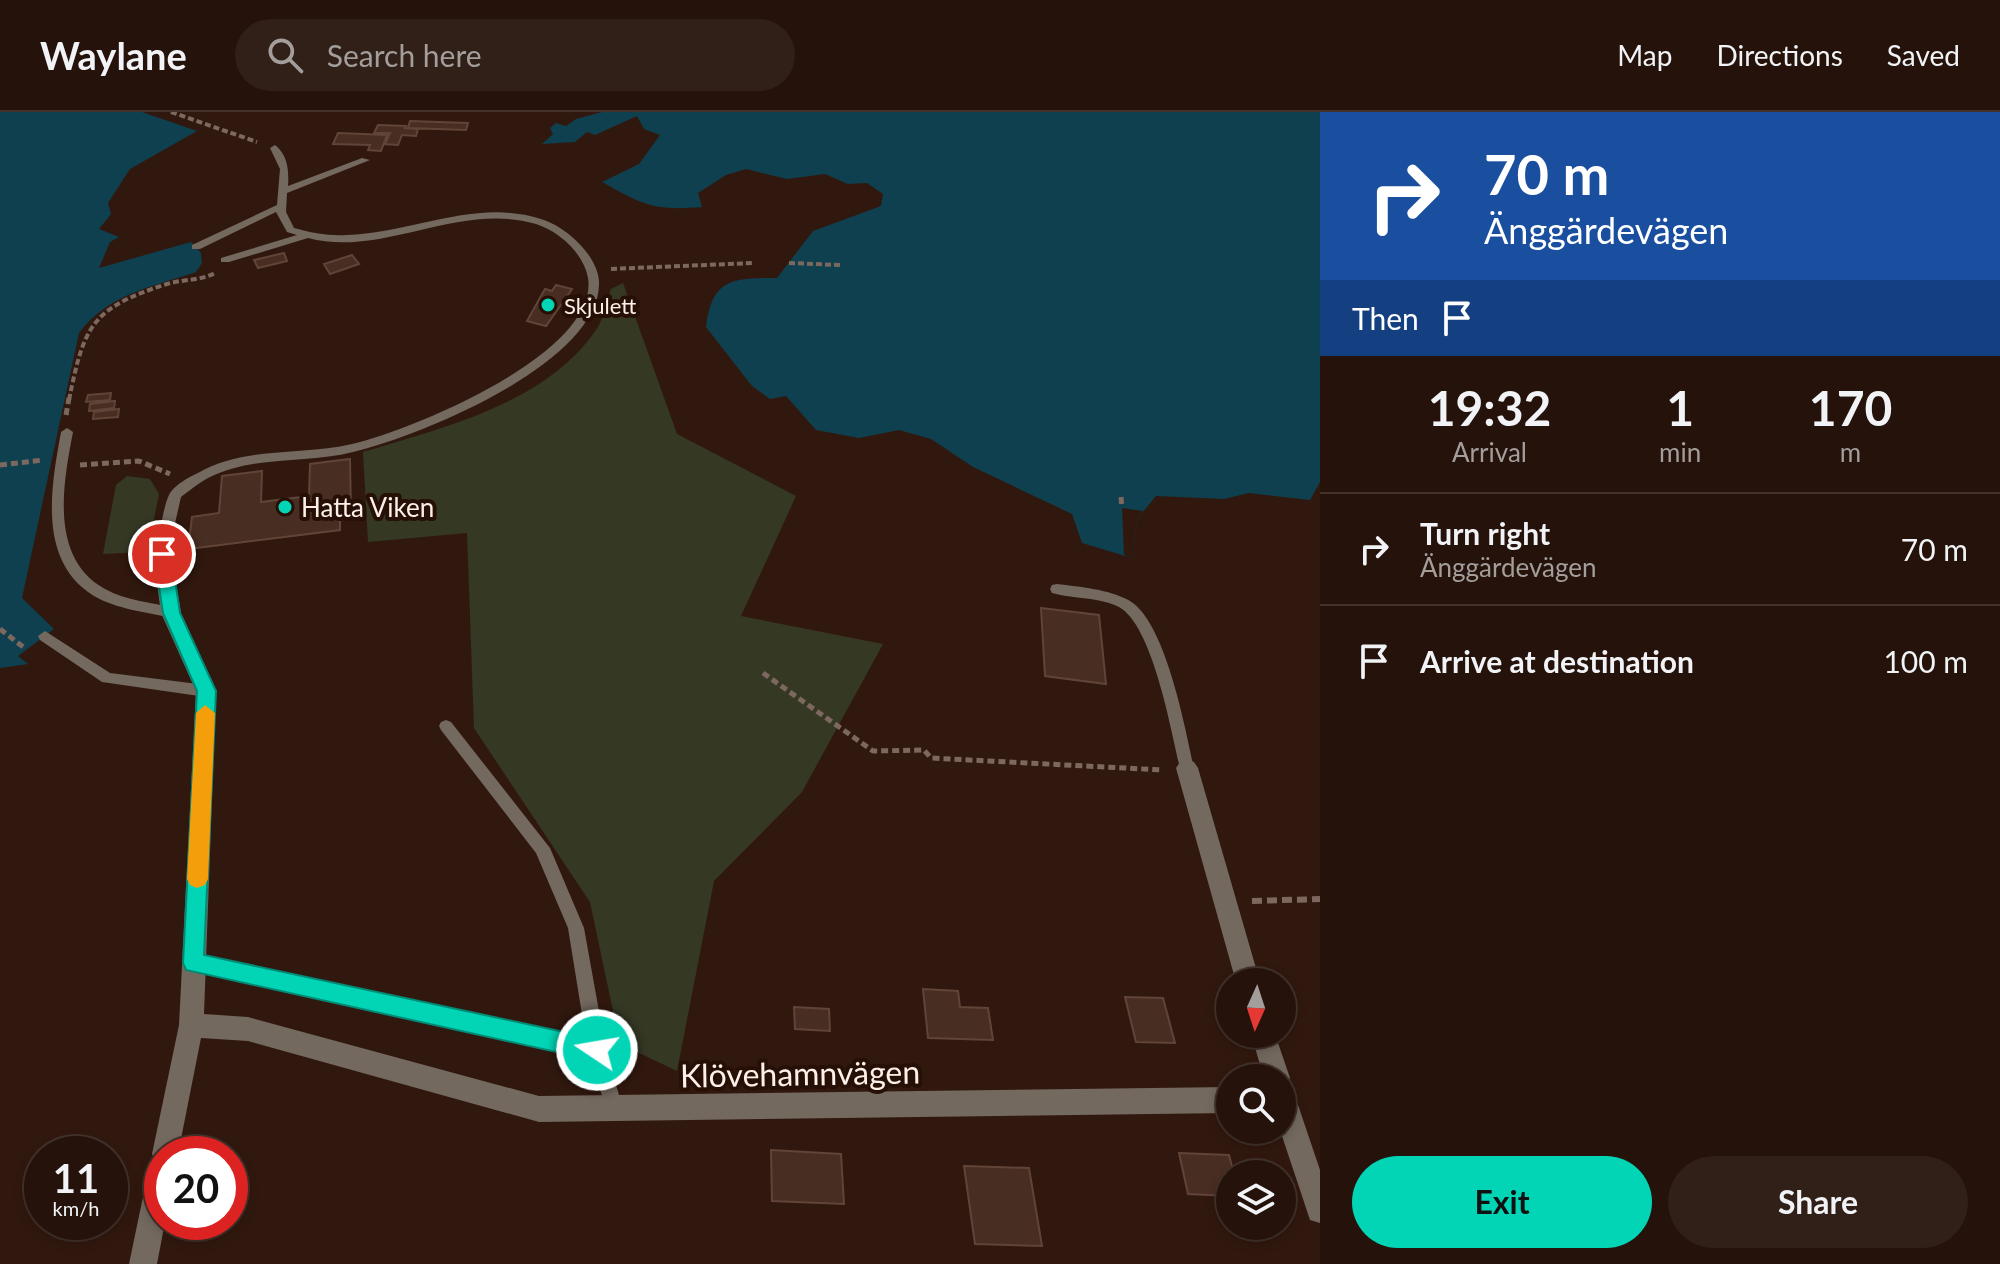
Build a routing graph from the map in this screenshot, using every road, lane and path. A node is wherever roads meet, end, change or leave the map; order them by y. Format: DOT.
graph roads {
  1 [pos="171,112"];
  2 [pos="275,148"];
  3 [pos="365,160"];
  4 [pos="282,192"];
  5 [pos="282,206"];
  6 [pos="304,236"];
  7 [pos="196,247"];
  8 [pos="225,260"];
  9 [pos="754,263"];
  10 [pos="789,263"];
  11 [pos="840,265"];
  12 [pos="590,268"];
  13 [pos="67,432"];
  14 [pos="56,463"];
  15 [pos="0,465"];
  16 [pos="175,495"];
  17 [pos="1121,497"];
  18 [pos="1122,508"];
  19 [pos="162,554"];
  20 [pos="1057,589"];
  21 [pos="171,613"];
  22 [pos="0,629"];
  23 [pos="45,636"];
  24 [pos="26,649"];
  25 [pos="763,673"];
  26 [pos="206,691"];
  27 [pos="446,726"];
  28 [pos="1188,770"];
  29 [pos="1320,899"];
  30 [pos="1223,900"];
  31 [pos="193,963"];
  32 [pos="1244,968"];
  33 [pos="191,1025"];
  34 [pos="597,1050"];
  35 [pos="1216,1100"];
  36 [pos="614,1109"];
  37 [pos="169,1136"];
  38 [pos="1296,1139"];
  39 [pos="1320,1210"];
  40 [pos="148,1240"];
  41 [pos="143,1264"];
  1 -- 2 [label="path"];
  2 -- 4 [label="lane"];
  3 -- 4 [label="lane"];
  4 -- 5 [label="lane"];
  5 -- 6 [label="lane"];
  5 -- 7 [label="lane"];
  6 -- 8 [label="lane"];
  6 -- 12 [label="lane"];
  8 -- 13 [label="path"];
  9 -- 12 [label="path"];
  10 -- 11 [label="path"];
  12 -- 16 [label="lane"];
  13 -- 14 [label="lane"];
  14 -- 15 [label="path"];
  14 -- 16 [label="path"];
  14 -- 21 [label="lane"];
  16 -- 19 [label="lane"];
  17 -- 18 [label="path"];
  19 -- 21 [label="street"];
  20 -- 28 [label="lane"];
  21 -- 26 [label="street"];
  22 -- 24 [label="path"];
  23 -- 26 [label="lane"];
  25 -- 28 [label="path"];
  26 -- 31 [label="street"];
  27 -- 34 [label="lane"];
  28 -- 30 [label="street"];
  29 -- 30 [label="path"];
  30 -- 32 [label="street"];
  31 -- 33 [label="street"];
  31 -- 34 [label="lane"];
  33 -- 36 [label="street, Klövehamnvägen"];
  33 -- 37 [label="street"];
  34 -- 36 [label="lane"];
  35 -- 36 [label="street, Klövehamnvägen"];
  38 -- 39 [label="street"];
  40 -- 41 [label="street"];
}
